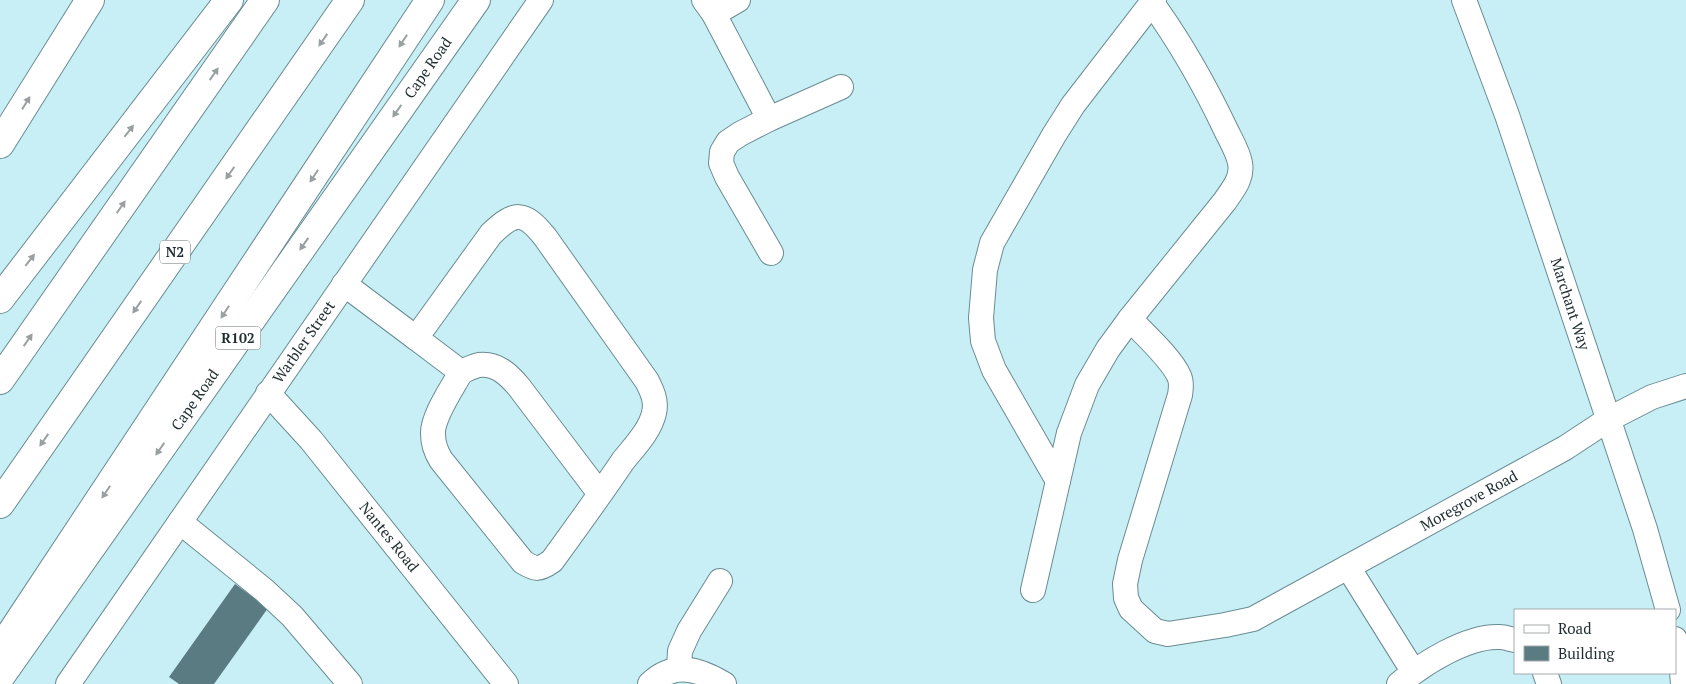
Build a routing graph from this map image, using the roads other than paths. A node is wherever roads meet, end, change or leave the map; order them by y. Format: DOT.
graph roads {
  1 [pos="90,0"];
  2 [pos="230,0"];
  3 [pos="265,0"];
  4 [pos="350,0"];
  5 [pos="430,0"];
  6 [pos="476,0"];
  7 [pos="541,0"];
  8 [pos="738,0"];
  9 [pos="1464,0"];
  10 [pos="1153,1"];
  11 [pos="709,7"];
  12 [pos="841,87"];
  13 [pos="769,118"];
  14 [pos="0,144"];
  15 [pos="771,254"];
  16 [pos="344,284"];
  17 [pos="0,299"];
  18 [pos="1130,319"];
  19 [pos="416,338"];
  20 [pos="461,372"];
  21 [pos="0,380"];
  22 [pos="1686,386"];
  23 [pos="268,393"];
  24 [pos="1608,418"];
  25 [pos="1058,481"];
  26 [pos="600,494"];
  27 [pos="0,504"];
  28 [pos="180,522"];
  29 [pos="1348,567"];
  30 [pos="720,581"];
  31 [pos="1033,590"];
  32 [pos="1668,609"];
  33 [pos="1514,640"];
  34 [pos="1676,645"];
  35 [pos="0,650"];
  36 [pos="679,669"];
  37 [pos="0,677"];
  38 [pos="1406,678"];
  39 [pos="68,684"];
  40 [pos="350,684"];
  41 [pos="506,684"];
  42 [pos="650,684"];
  43 [pos="724,684"];
  44 [pos="1683,684"];
  14 -- 1 [label="main road, one-way"];
  17 -- 2 [label="main road, one-way"];
  21 -- 3 [label="main road, one-way"];
  4 -- 27 [label="main road, N2, one-way"];
  5 -- 35 [label="main road, one-way"];
  6 -- 37 [label="main road, Cape Road / R102, one-way"];
  7 -- 16 [label="street, Warbler Street"];
  8 -- 11 [label="street"];
  9 -- 24 [label="street, Marchant Way"];
  10 -- 18 [label="street"];
  10 -- 25 [label="street"];
  11 -- 13 [label="street"];
  12 -- 13 [label="street"];
  13 -- 15 [label="street"];
  16 -- 19 [label="street"];
  16 -- 23 [label="street, Warbler Street"];
  18 -- 25 [label="street"];
  18 -- 29 [label="street, Moregrove Road"];
  19 -- 20 [label="street"];
  19 -- 26 [label="street"];
  20 -- 26 [label="street"];
  20 -- 26 [label="street"];
  22 -- 24 [label="street, Moregrove Road"];
  23 -- 28 [label="street, Warbler Street"];
  23 -- 41 [label="street, Nantes Road"];
  24 -- 29 [label="street, Moregrove Road"];
  24 -- 32 [label="street, Marchant Way"];
  25 -- 31 [label="street"];
  28 -- 39 [label="street, Warbler Street"];
  28 -- 40 [label="street"];
  29 -- 38 [label="street"];
  30 -- 36 [label="street"];
  33 -- 38 [label="street"];
  34 -- 44 [label="street"];
  36 -- 42 [label="street"];
  36 -- 43 [label="street"];
}
